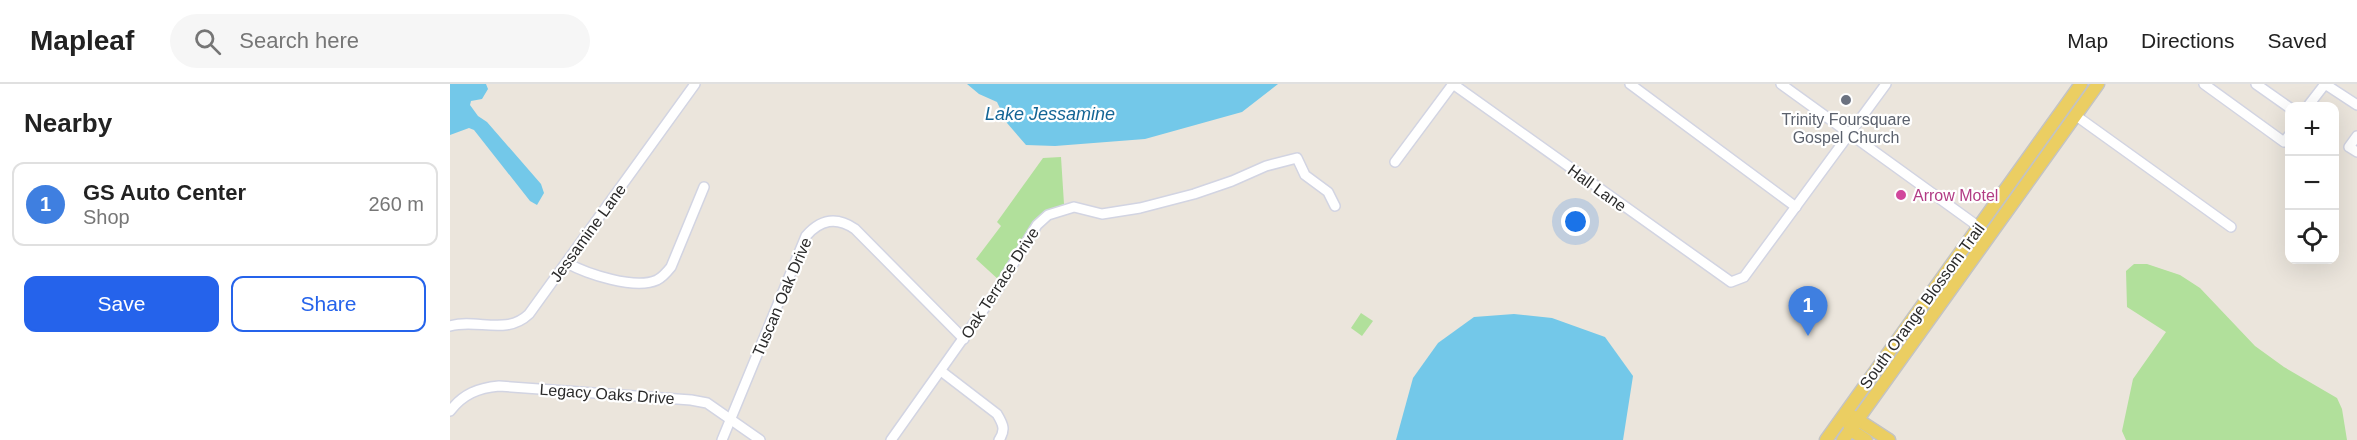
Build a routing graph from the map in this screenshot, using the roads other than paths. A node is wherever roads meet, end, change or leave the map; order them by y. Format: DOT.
graph roads {
  1 [pos="695,84"];
  2 [pos="1453,84"];
  3 [pos="1630,84"];
  4 [pos="1781,84"];
  5 [pos="1886,84"];
  6 [pos="2098,84"];
  7 [pos="2204,84"];
  8 [pos="2256,84"];
  9 [pos="2325,84"];
  10 [pos="2079,87"];
  11 [pos="2311,102"];
  12 [pos="2285,105"];
  13 [pos="2357,105"];
  14 [pos="2075,115"];
  15 [pos="2057,118"];
  16 [pos="1851,133"];
  17 [pos="2357,136"];
  18 [pos="2285,140"];
  19 [pos="2057,141"];
  20 [pos="2353,150"];
  21 [pos="1395,162"];
  22 [pos="704,187"];
  23 [pos="1335,206"];
  24 [pos="1796,207"];
  25 [pos="1979,227"];
  26 [pos="2231,227"];
  27 [pos="567,263"];
  28 [pos="450,326"];
  29 [pos="964,339"];
  30 [pos="940,371"];
  31 [pos="450,411"];
  32 [pos="1845,414"];
  33 [pos="731,419"];
  34 [pos="1859,419"];
  35 [pos="1847,435"];
  36 [pos="722,440"];
  37 [pos="760,440"];
  38 [pos="891,440"];
  39 [pos="999,440"];
  40 [pos="1826,440"];
  41 [pos="1866,440"];
  42 [pos="1889,440"];
  1 -- 27 [label="street, Jessamine Lane"];
  2 -- 21 [label="street"];
  2 -- 24 [label="street, Hall Lane"];
  3 -- 24 [label="street"];
  4 -- 16 [label="street"];
  5 -- 16 [label="street"];
  6 -- 14 [label="main road, South Orange Blossom Trail"];
  7 -- 18 [label="street"];
  8 -- 12 [label="street"];
  9 -- 11 [label="street"];
  9 -- 13 [label="street"];
  10 -- 14 [label="main road"];
  10 -- 15 [label="main road, South Orange Blossom Trail"];
  14 -- 19 [label="main road, South Orange Blossom Trail"];
  14 -- 26 [label="street"];
  15 -- 19 [label="main road"];
  15 -- 25 [label="main road, South Orange Blossom Trail"];
  16 -- 24 [label="street"];
  16 -- 25 [label="street"];
  17 -- 20 [label="street"];
  19 -- 34 [label="main road, South Orange Blossom Trail"];
  22 -- 27 [label="street"];
  23 -- 29 [label="street, Oak Terrace Drive"];
  25 -- 32 [label="main road, South Orange Blossom Trail"];
  27 -- 28 [label="street, Jessamine Lane"];
  29 -- 30 [label="street, Oak Terrace Drive"];
  29 -- 33 [label="street, Tuscan Oak Drive"];
  30 -- 38 [label="street, Oak Terrace Drive"];
  30 -- 39 [label="street"];
  31 -- 33 [label="street, Legacy Oaks Drive"];
  32 -- 34 [label="main road"];
  32 -- 35 [label="main road"];
  32 -- 40 [label="main road, South Orange Blossom Trail"];
  33 -- 36 [label="street"];
  33 -- 37 [label="street, Legacy Oaks Drive"];
  34 -- 35 [label="main road, South Orange Blossom Trail"];
  34 -- 42 [label="main road"];
  35 -- 41 [label="main road"];
}
